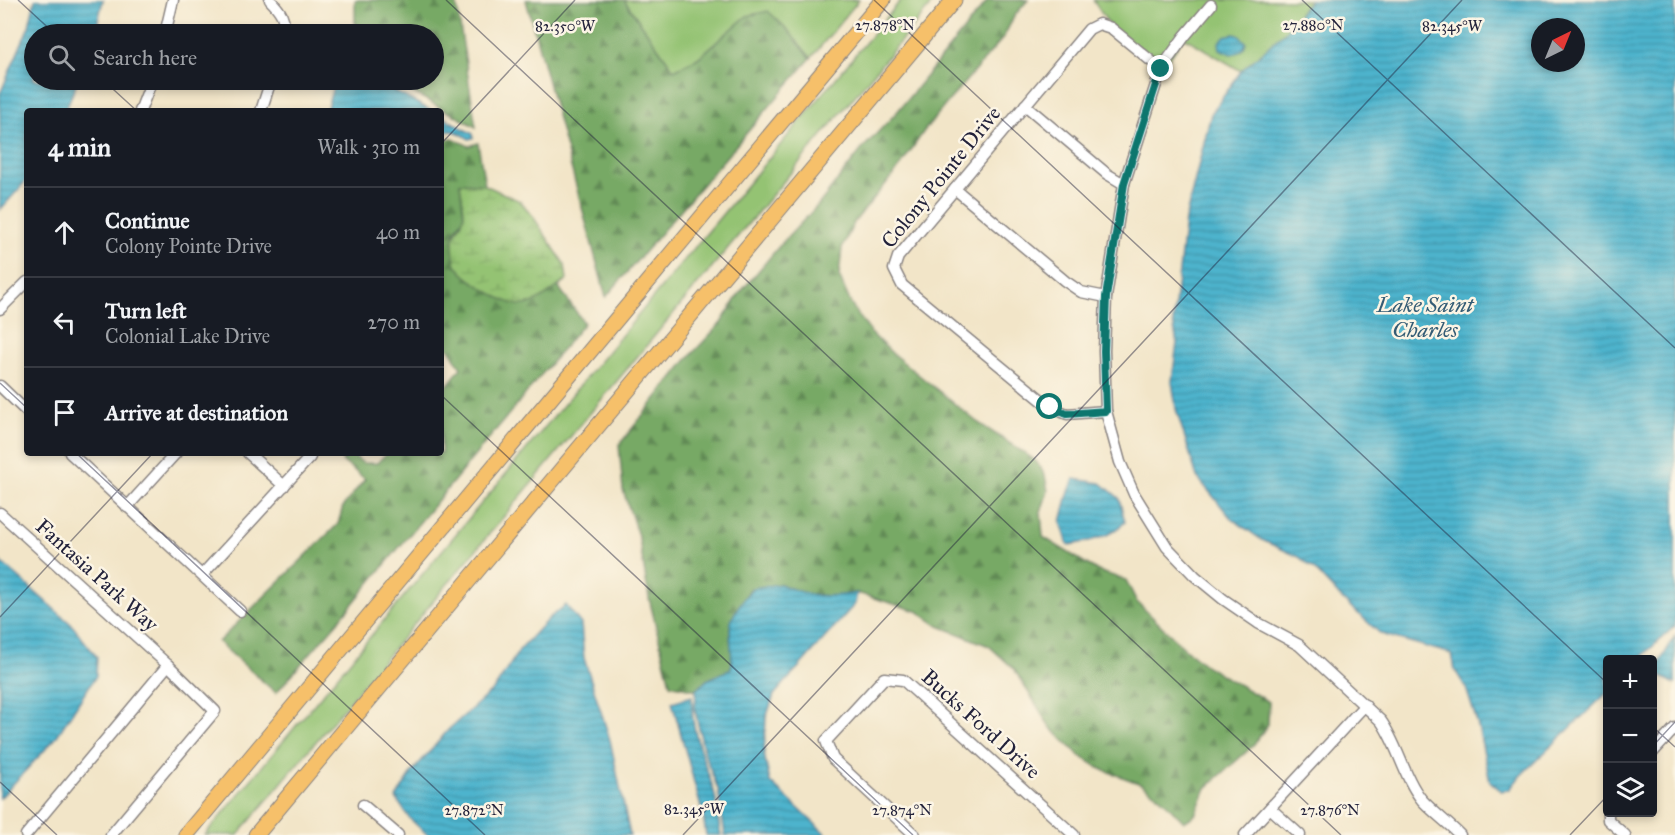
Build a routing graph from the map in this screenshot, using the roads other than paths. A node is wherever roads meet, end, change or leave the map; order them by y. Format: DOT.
graph roads {
  1 [pos="173,0"];
  2 [pos="270,0"];
  3 [pos="883,0"];
  4 [pos="954,0"];
  5 [pos="1211,5"];
  6 [pos="167,24"];
  7 [pos="284,24"];
  8 [pos="1161,69"];
  9 [pos="148,90"];
  10 [pos="268,90"];
  11 [pos="1024,105"];
  12 [pos="141,108"];
  13 [pos="262,108"];
  14 [pos="1124,184"];
  15 [pos="955,189"];
  16 [pos="24,285"];
  17 [pos="1106,297"];
  18 [pos="0,309"];
  19 [pos="0,386"];
  20 [pos="24,409"];
  21 [pos="1106,411"];
  22 [pos="73,456"];
  23 [pos="173,456"];
  24 [pos="251,456"];
  25 [pos="310,457"];
  26 [pos="284,486"];
  27 [pos="127,507"];
  28 [pos="0,513"];
  29 [pos="202,575"];
  30 [pos="240,611"];
  31 [pos="168,665"];
  32 [pos="1365,705"];
  33 [pos="1675,728"];
  34 [pos="1657,748"];
  35 [pos="363,805"];
  36 [pos="1270,808"];
  37 [pos="1608,817"];
  38 [pos="26,835"];
  39 [pos="111,835"];
  40 [pos="186,835"];
  41 [pos="256,835"];
  42 [pos="398,835"];
  43 [pos="915,835"];
  44 [pos="1074,835"];
  45 [pos="1245,835"];
  46 [pos="1300,835"];
  47 [pos="1460,835"];
  48 [pos="1625,835"];
  1 -- 6 [label="street"];
  2 -- 7 [label="street"];
  3 -- 40 [label="highway"];
  4 -- 41 [label="highway"];
  5 -- 8 [label="street"];
  8 -- 11 [label="street, Colony Pointe Drive"];
  8 -- 14 [label="street"];
  9 -- 12 [label="street"];
  10 -- 13 [label="street"];
  11 -- 14 [label="street"];
  11 -- 15 [label="street, Colony Pointe Drive"];
  14 -- 17 [label="street"];
  15 -- 17 [label="street"];
  15 -- 21 [label="street, Colony Pointe Drive"];
  16 -- 18 [label="street"];
  17 -- 21 [label="street"];
  19 -- 20 [label="street"];
  21 -- 32 [label="street"];
  22 -- 27 [label="street"];
  23 -- 27 [label="street"];
  24 -- 26 [label="street"];
  25 -- 26 [label="street"];
  26 -- 29 [label="street"];
  27 -- 29 [label="street"];
  28 -- 31 [label="street, Fantasia Park Way"];
  29 -- 30 [label="street"];
  31 -- 38 [label="street"];
  31 -- 39 [label="street, Fantasia Park Way"];
  32 -- 36 [label="street"];
  32 -- 47 [label="street"];
  33 -- 34 [label="street"];
  35 -- 42 [label="street"];
  36 -- 45 [label="street"];
  36 -- 46 [label="street"];
  37 -- 48 [label="street"];
  43 -- 44 [label="street, Bucks Ford Drive"];
}
